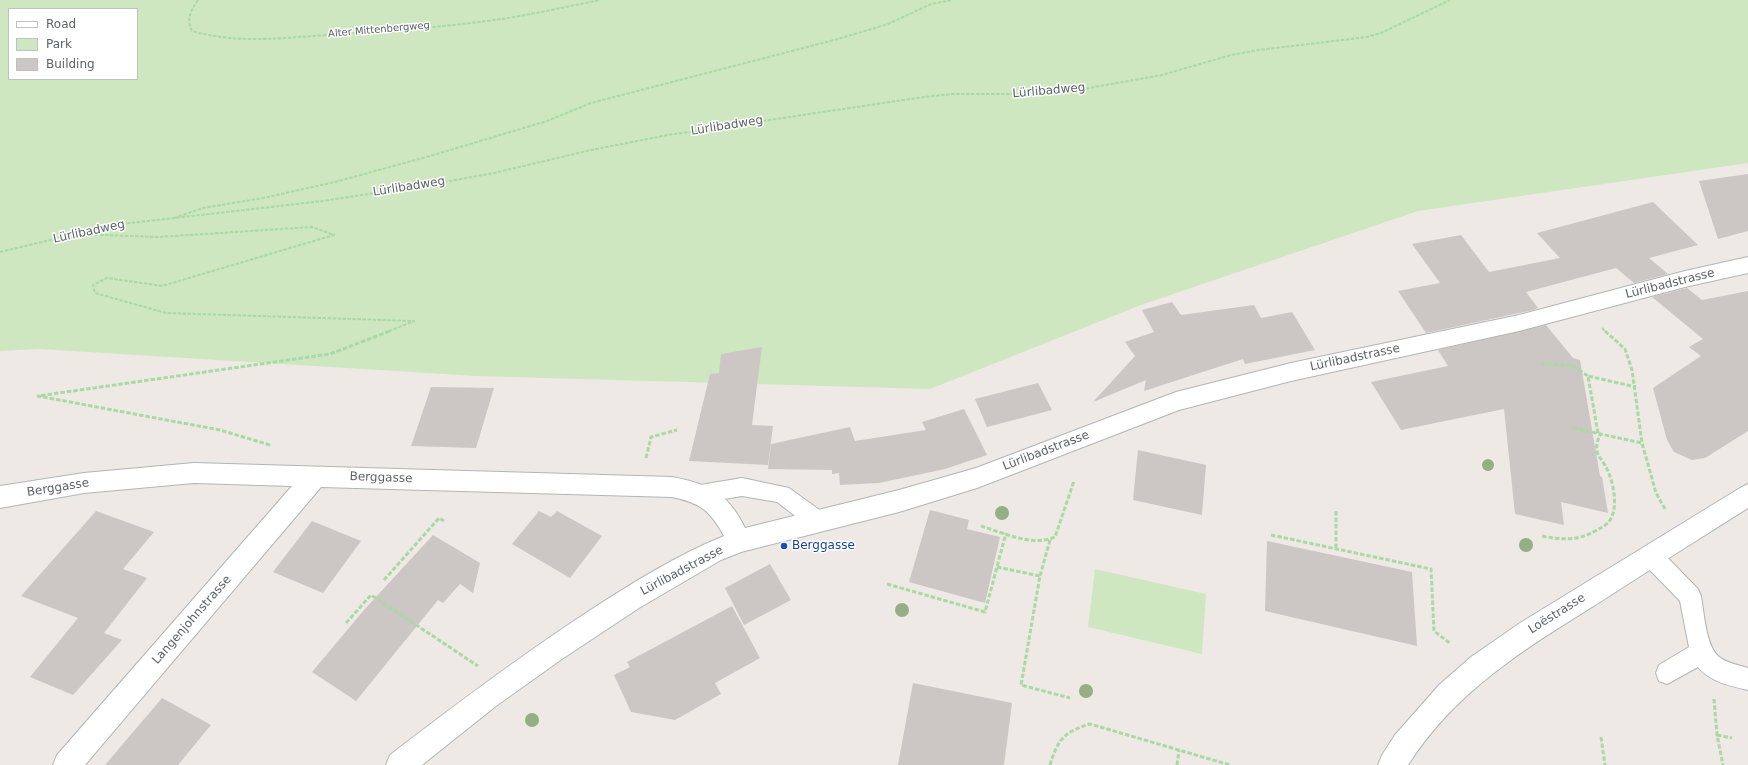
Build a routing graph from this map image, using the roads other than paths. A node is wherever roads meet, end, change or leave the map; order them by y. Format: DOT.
graph roads {
  1 [pos="1748,265"];
  2 [pos="316,476"];
  3 [pos="700,494"];
  4 [pos="1748,495"];
  5 [pos="0,497"];
  6 [pos="818,521"];
  7 [pos="739,542"];
  8 [pos="1651,556"];
  9 [pos="1706,659"];
  10 [pos="1667,673"];
  11 [pos="1748,679"];
  12 [pos="409,762"];
  13 [pos="67,765"];
  14 [pos="1392,765"];
  1 -- 6 [label="street, Lürlibadstrasse"];
  2 -- 3 [label="street, Berggasse"];
  2 -- 5 [label="street, Berggasse"];
  2 -- 13 [label="street, Langenjohnstrasse"];
  3 -- 6 [label="lane"];
  3 -- 7 [label="street, Berggasse"];
  4 -- 8 [label="street, Loëstrasse"];
  6 -- 7 [label="street, Lürlibadstrasse"];
  7 -- 12 [label="street, Lürlibadstrasse"];
  8 -- 9 [label="lane"];
  8 -- 14 [label="street, Loëstrasse"];
  9 -- 10 [label="lane"];
  9 -- 11 [label="lane"];
}
